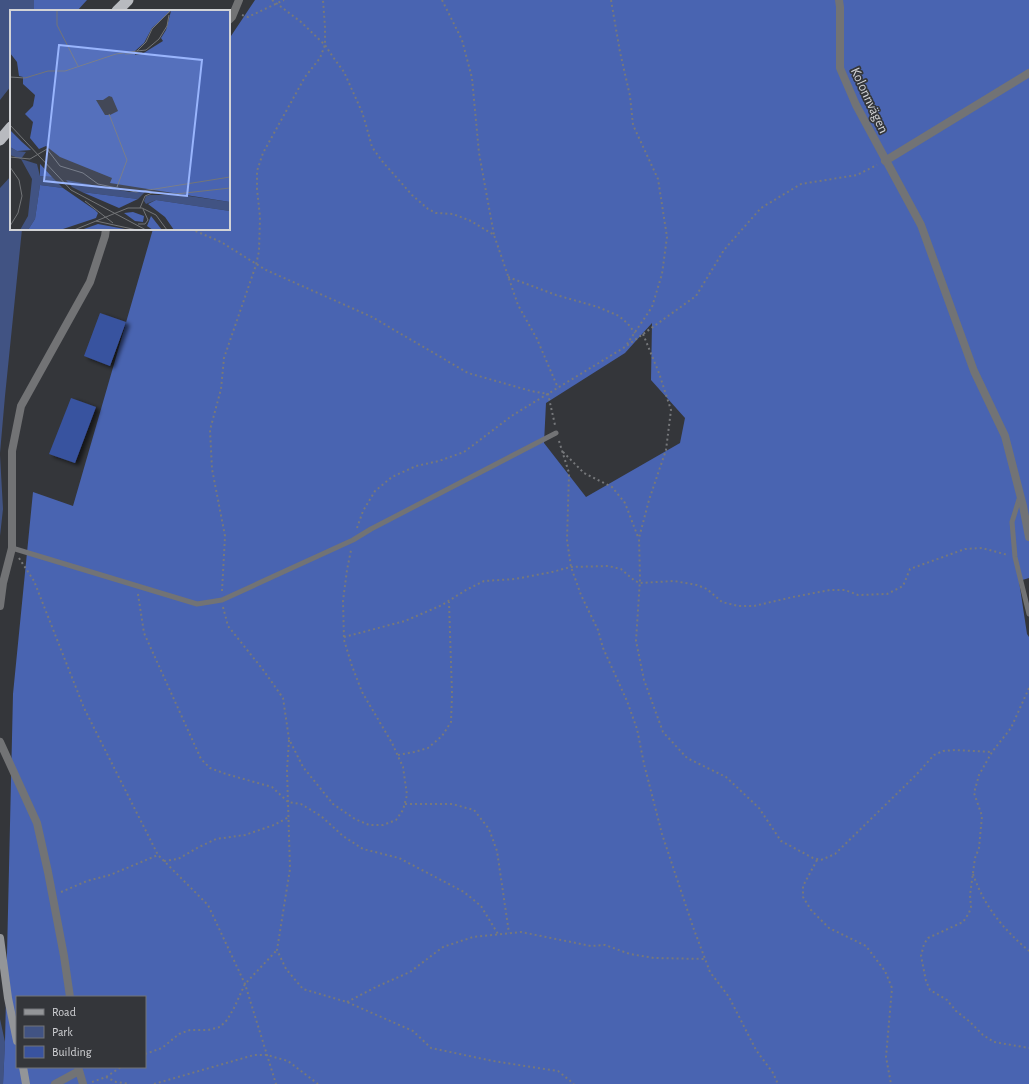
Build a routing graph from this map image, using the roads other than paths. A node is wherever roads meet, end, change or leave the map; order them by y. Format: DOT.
graph roads {
  1 [pos="128,0"];
  2 [pos="239,0"];
  3 [pos="839,0"];
  4 [pos="118,10"];
  5 [pos="231,16"];
  6 [pos="1029,74"];
  7 [pos="10,128"];
  8 [pos="0,140"];
  9 [pos="885,161"];
  10 [pos="106,230"];
  11 [pos="556,433"];
  12 [pos="1020,494"];
  13 [pos="1029,537"];
  14 [pos="12,548"];
  15 [pos="0,606"];
  16 [pos="1029,614"];
  17 [pos="0,742"];
  18 [pos="0,938"];
  19 [pos="70,996"];
  20 [pos="16,1036"];
  21 [pos="23,1068"];
  22 [pos="79,1069"];
  23 [pos="87,1083"];
  24 [pos="26,1084"];
  25 [pos="55,1084"];
  1 -- 4 [label="highway"];
  2 -- 5 [label="street"];
  3 -- 9 [label="street, Kolonnvägen"];
  6 -- 9 [label="street"];
  7 -- 8 [label="highway"];
  9 -- 12 [label="street, Kolonnvägen"];
  10 -- 14 [label="street"];
  11 -- 14 [label="lane"];
  12 -- 13 [label="street, Kolonnvägen"];
  12 -- 16 [label="lane"];
  14 -- 15 [label="street"];
  17 -- 19 [label="street"];
  18 -- 20 [label="main road"];
  21 -- 24 [label="main road"];
  22 -- 23 [label="street"];
  22 -- 25 [label="street"];
}
